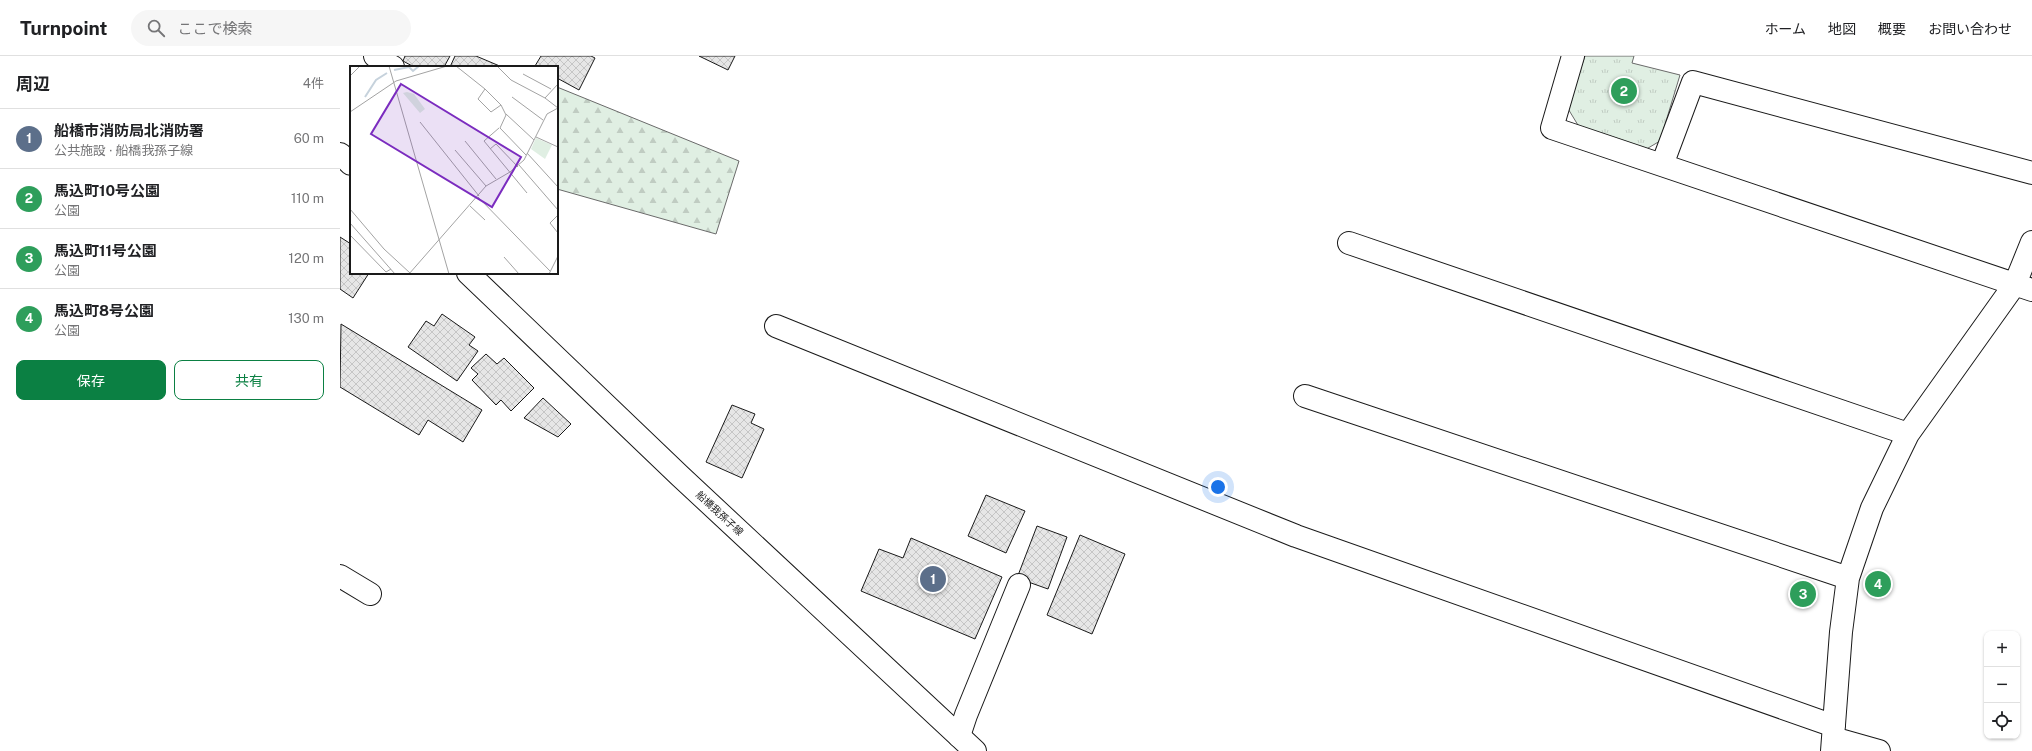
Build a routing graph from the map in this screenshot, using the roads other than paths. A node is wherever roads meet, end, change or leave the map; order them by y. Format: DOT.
graph roads {
  1 [pos="376,56"];
  2 [pos="1573,56"];
  3 [pos="391,66"];
  4 [pos="340,154"];
  5 [pos="350,163"];
  6 [pos="1662,165"];
  7 [pos="2032,173"];
  8 [pos="2032,242"];
  9 [pos="1349,243"];
  10 [pos="469,274"];
  11 [pos="2024,287"];
  12 [pos="776,326"];
  13 [pos="1305,396"];
  14 [pos="1908,434"];
  15 [pos="340,576"];
  16 [pos="1848,578"];
  17 [pos="1019,585"];
  18 [pos="370,594"];
  19 [pos="959,736"];
  20 [pos="1833,738"];
  21 [pos="976,751"];
  22 [pos="1879,751"];
  1 -- 3 [label="street"];
  2 -- 6 [label="street"];
  4 -- 5 [label="street"];
  6 -- 7 [label="street"];
  6 -- 11 [label="street"];
  8 -- 11 [label="street"];
  9 -- 14 [label="street"];
  10 -- 19 [label="street, 船橋我孫子線"];
  11 -- 14 [label="street"];
  12 -- 20 [label="street"];
  13 -- 16 [label="street"];
  14 -- 16 [label="street"];
  15 -- 18 [label="street"];
  16 -- 20 [label="street"];
  17 -- 19 [label="street"];
  19 -- 21 [label="street, 船橋我孫子線"];
  20 -- 22 [label="street"];
}
